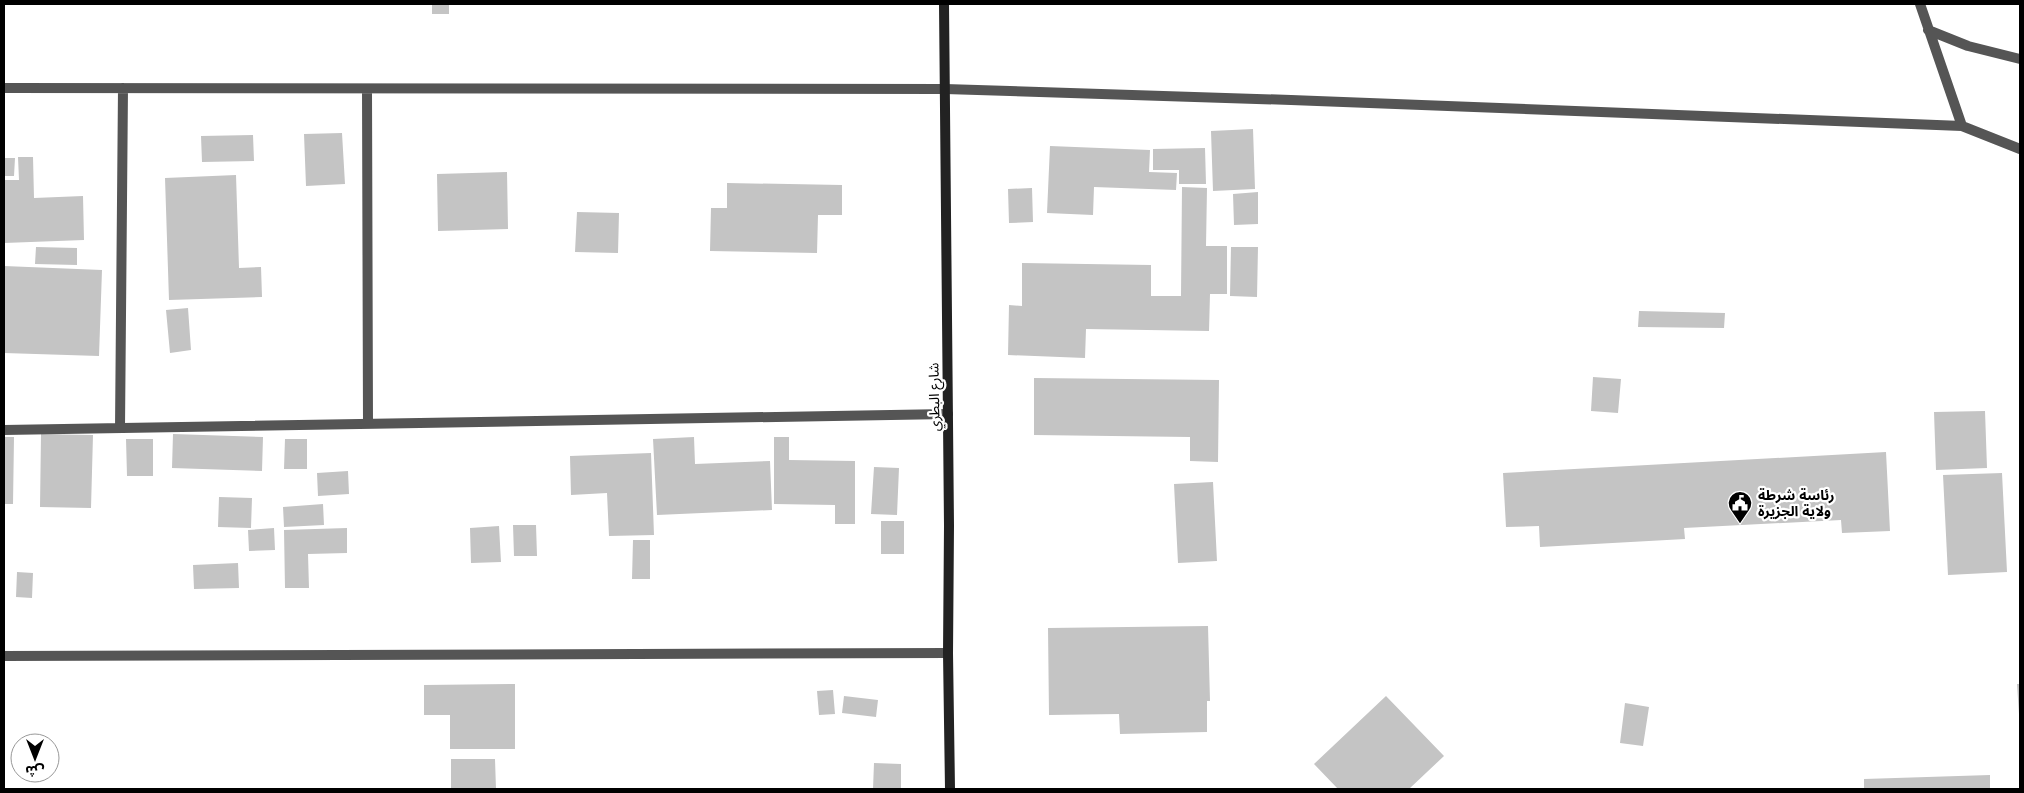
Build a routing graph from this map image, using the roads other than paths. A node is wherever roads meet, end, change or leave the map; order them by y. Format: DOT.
graph roads {
  1 [pos="944,4"];
  2 [pos="1920,4"];
  3 [pos="1928,30"];
  4 [pos="2020,59"];
  5 [pos="4,88"];
  6 [pos="123,88"];
  7 [pos="367,89"];
  8 [pos="945,89"];
  9 [pos="1962,126"];
  10 [pos="2020,149"];
  11 [pos="948,414"];
  12 [pos="368,424"];
  13 [pos="120,428"];
  14 [pos="4,430"];
  15 [pos="948,653"];
  16 [pos="4,656"];
  17 [pos="950,789"];
  1 -- 8 [label="main road, شارع البطري"];
  2 -- 3 [label="street"];
  3 -- 4 [label="street"];
  3 -- 9 [label="street"];
  5 -- 6 [label="street"];
  6 -- 7 [label="street"];
  6 -- 13 [label="street"];
  7 -- 8 [label="street"];
  7 -- 12 [label="street"];
  8 -- 9 [label="street"];
  8 -- 11 [label="main road, شارع البطري"];
  9 -- 10 [label="street"];
  11 -- 12 [label="street"];
  11 -- 15 [label="main road, شارع البطري"];
  12 -- 13 [label="street"];
  13 -- 14 [label="street"];
  15 -- 16 [label="street"];
  15 -- 17 [label="main road, شارع البطري"];
}
